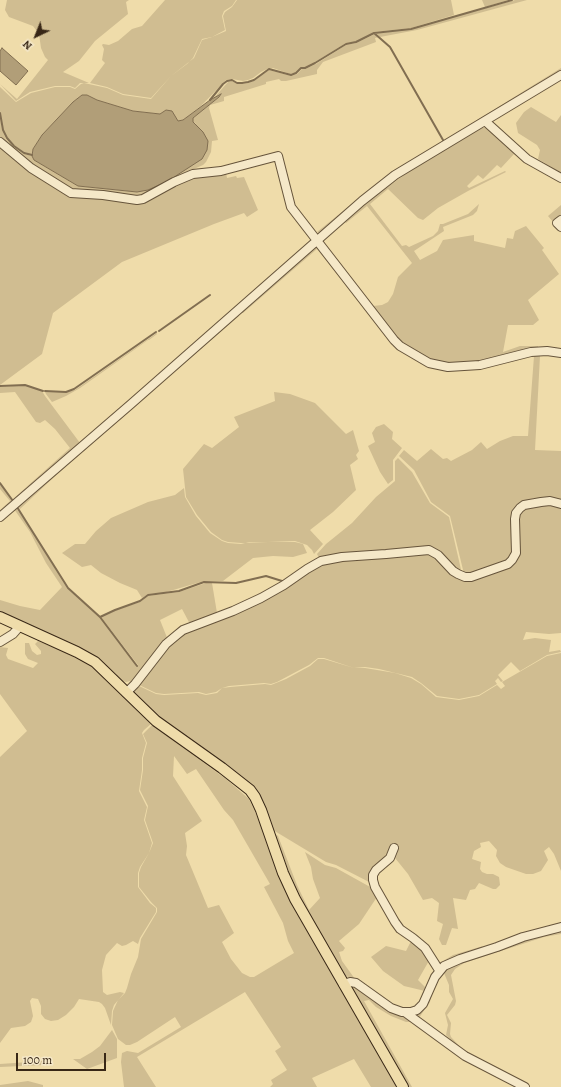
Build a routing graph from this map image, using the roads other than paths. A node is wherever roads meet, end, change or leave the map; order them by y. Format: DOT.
graph roads {
  1 [pos="561,75"];
  2 [pos="485,121"];
  3 [pos="0,142"];
  4 [pos="561,178"];
  5 [pos="561,220"];
  6 [pos="561,228"];
  7 [pos="318,240"];
  8 [pos="561,353"];
  9 [pos="561,504"];
  10 [pos="0,517"];
  11 [pos="0,617"];
  12 [pos="20,626"];
  13 [pos="0,642"];
  14 [pos="126,693"];
  15 [pos="394,848"];
  16 [pos="561,927"];
  17 [pos="440,970"];
  18 [pos="343,984"];
  19 [pos="406,1013"];
  20 [pos="403,1087"];
  21 [pos="525,1087"];
  1 -- 2 [label="street"];
  2 -- 4 [label="street"];
  2 -- 7 [label="street"];
  3 -- 7 [label="street"];
  5 -- 6 [label="street"];
  7 -- 8 [label="street"];
  7 -- 10 [label="street"];
  9 -- 14 [label="street"];
  11 -- 12 [label="main road"];
  12 -- 13 [label="street"];
  12 -- 14 [label="main road"];
  14 -- 18 [label="main road"];
  15 -- 17 [label="street"];
  16 -- 17 [label="street"];
  17 -- 19 [label="street"];
  18 -- 19 [label="street"];
  18 -- 20 [label="main road"];
  19 -- 21 [label="street"];
}
